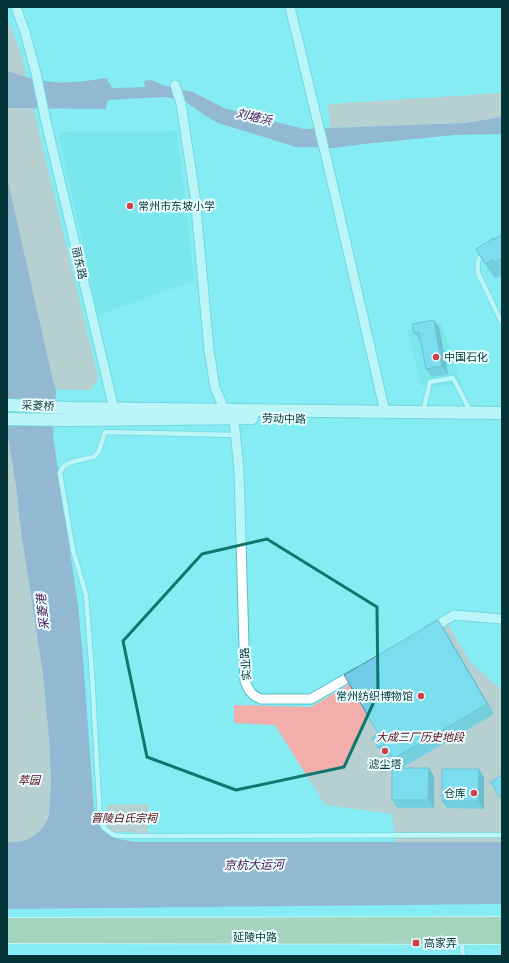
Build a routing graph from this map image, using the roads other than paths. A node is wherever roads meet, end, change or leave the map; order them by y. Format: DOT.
graph roads {
  1 [pos="16,7"];
  2 [pos="290,7"];
  3 [pos="175,85"];
  4 [pos="486,251"];
  5 [pos="502,323"];
  6 [pos="7,405"];
  7 [pos="114,409"];
  8 [pos="385,412"];
  9 [pos="423,412"];
  10 [pos="472,413"];
  11 [pos="502,413"];
  12 [pos="68,414"];
  13 [pos="230,414"];
  14 [pos="7,419"];
  15 [pos="502,421"];
  16 [pos="235,435"];
  17 [pos="502,618"];
  18 [pos="420,635"];
  19 [pos="365,667"];
  20 [pos="502,835"];
  21 [pos="502,924"];
  22 [pos="7,925"];
  23 [pos="7,936"];
  24 [pos="461,937"];
  25 [pos="502,937"];
  26 [pos="463,956"];
  1 -- 7 [label="street, 丽东路"];
  2 -- 8 [label="street"];
  3 -- 13 [label="street"];
  4 -- 5 [label="lane"];
  6 -- 12 [label="main road, 采菱桥"];
  7 -- 12 [label="main road, 劳动中路"];
  7 -- 13 [label="main road, 劳动中路"];
  8 -- 9 [label="main road, 劳动中路"];
  8 -- 13 [label="main road, 劳动中路"];
  9 -- 10 [label="main road, 劳动中路"];
  9 -- 10 [label="lane"];
  10 -- 11 [label="main road, 劳动中路"];
  12 -- 13 [label="main road, 劳动中路"];
  12 -- 14 [label="main road, 采菱桥"];
  13 -- 15 [label="main road, 劳动中路"];
  13 -- 16 [label="street, 实业路"];
  16 -- 19 [label="street, 实业路"];
  16 -- 20 [label="lane"];
  17 -- 18 [label="street"];
  21 -- 22 [label="main road, 延陵中路"];
  23 -- 24 [label="main road, 延陵中路"];
  24 -- 25 [label="main road, 延陵中路"];
  24 -- 26 [label="lane"];
}
